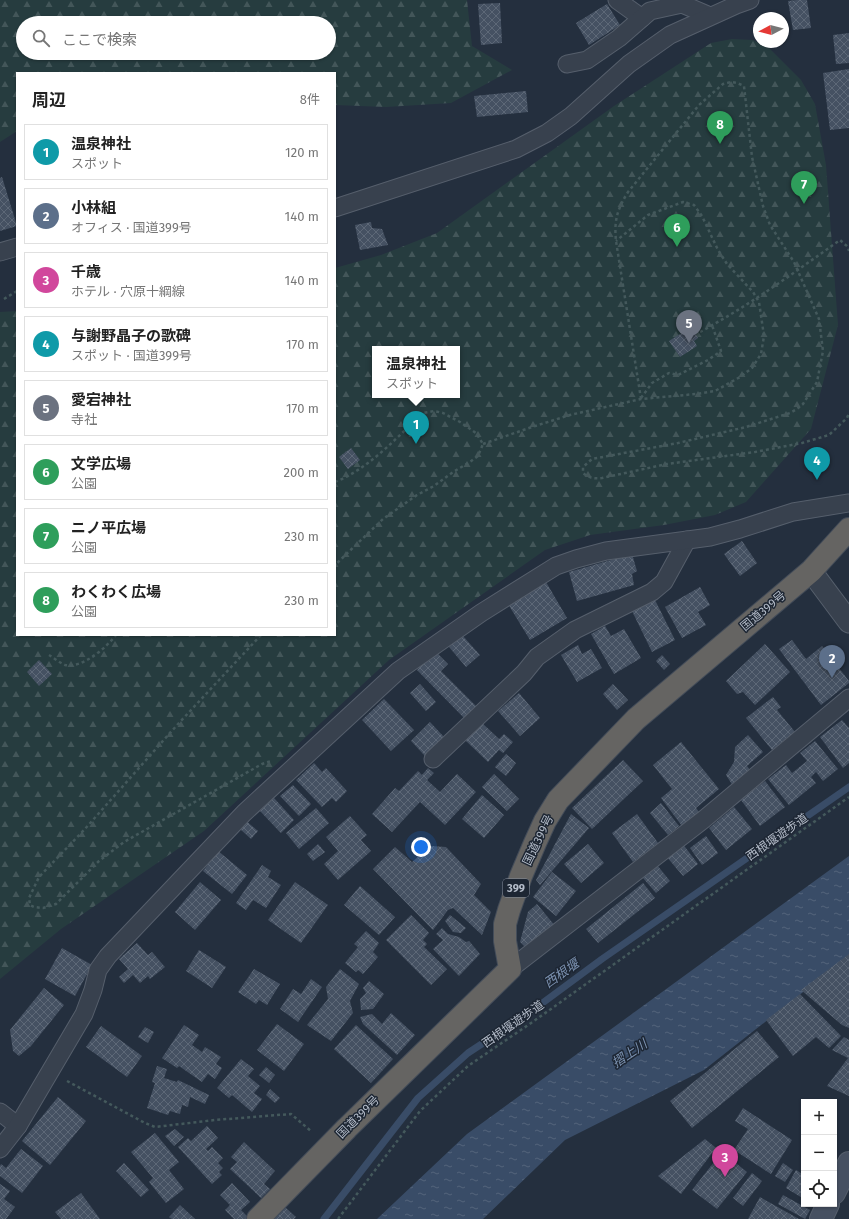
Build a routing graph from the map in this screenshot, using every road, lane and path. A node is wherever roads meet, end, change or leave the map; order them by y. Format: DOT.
graph roads {
  1 [pos="617,0"];
  2 [pos="750,0"];
  3 [pos="710,16"];
  4 [pos="642,18"];
  5 [pos="567,64"];
  6 [pos="336,208"];
  7 [pos="616,241"];
  8 [pos="16,247"];
  9 [pos="849,251"];
  10 [pos="0,252"];
  11 [pos="798,270"];
  12 [pos="16,292"];
  13 [pos="757,298"];
  14 [pos="4,299"];
  15 [pos="712,325"];
  16 [pos="700,332"];
  17 [pos="641,399"];
  18 [pos="849,412"];
  19 [pos="483,444"];
  20 [pos="336,482"];
  21 [pos="849,502"];
  22 [pos="849,529"];
  23 [pos="687,540"];
  24 [pos="336,564"];
  25 [pos="811,571"];
  26 [pos="849,622"];
  27 [pos="115,636"];
  28 [pos="260,636"];
  29 [pos="49,655"];
  30 [pos="849,698"];
  31 [pos="276,759"];
  32 [pos="432,759"];
  33 [pos="849,797"];
  34 [pos="510,969"];
  35 [pos="50,1072"];
  36 [pos="0,1112"];
  37 [pos="18,1126"];
  38 [pos="328,1147"];
  39 [pos="0,1149"];
  40 [pos="849,1163"];
  41 [pos="837,1187"];
  42 [pos="827,1207"];
  43 [pos="258,1219"];
  44 [pos="338,1219"];
  45 [pos="821,1219"];
  1 -- 4 [label="street"];
  2 -- 3 [label="street"];
  3 -- 4 [label="street"];
  3 -- 6 [label="street"];
  4 -- 5 [label="street"];
  7 -- 11 [label="path"];
  7 -- 13 [label="path"];
  7 -- 17 [label="path"];
  8 -- 10 [label="street"];
  9 -- 11 [label="path"];
  11 -- 13 [label="path"];
  11 -- 18 [label="path"];
  12 -- 14 [label="path"];
  13 -- 15 [label="path"];
  13 -- 17 [label="path"];
  15 -- 16 [label="path"];
  15 -- 17 [label="path"];
  17 -- 19 [label="path"];
  19 -- 20 [label="path"];
  19 -- 24 [label="path"];
  21 -- 23 [label="street"];
  22 -- 25 [label="highway, 国道399号 / 399"];
  23 -- 32 [label="street"];
  23 -- 35 [label="street"];
  25 -- 26 [label="street"];
  25 -- 34 [label="highway, 国道399号 / 399"];
  27 -- 29 [label="path"];
  28 -- 31 [label="path"];
  30 -- 34 [label="street"];
  33 -- 44 [label="path, 西根堰遊歩道"];
  34 -- 38 [label="highway, 国道399号"];
  35 -- 37 [label="street"];
  35 -- 38 [label="path"];
  36 -- 37 [label="street"];
  37 -- 39 [label="street"];
  38 -- 43 [label="highway, 国道399号"];
  40 -- 41 [label="main road"];
  42 -- 45 [label="main road"];
}
